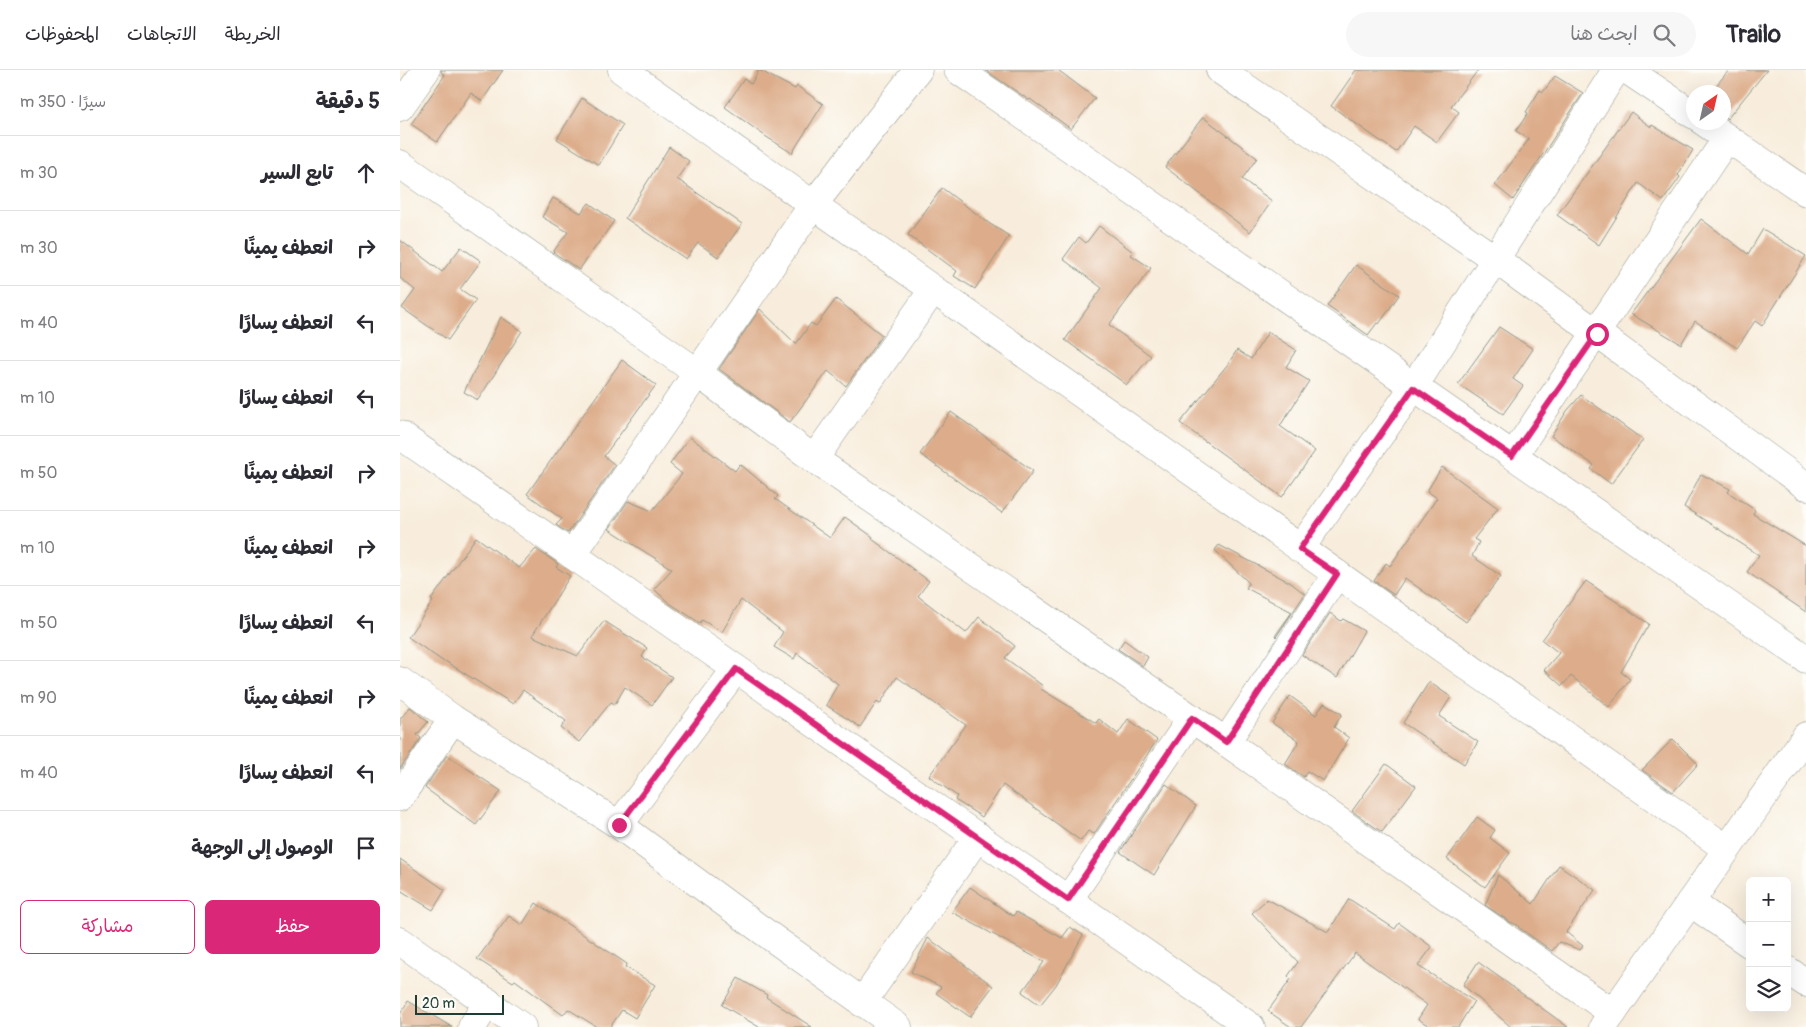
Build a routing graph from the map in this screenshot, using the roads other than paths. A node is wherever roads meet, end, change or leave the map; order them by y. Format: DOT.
graph roads {
  1 [pos="426,70"];
  2 [pos="622,70"];
  3 [pos="918,70"];
  4 [pos="958,70"];
  5 [pos="1220,70"];
  6 [pos="1616,70"];
  7 [pos="1627,70"];
  8 [pos="400,107"];
  9 [pos="1686,110"];
  10 [pos="1716,130"];
  11 [pos="1727,138"];
  12 [pos="400,164"];
  13 [pos="1806,192"];
  14 [pos="813,205"];
  15 [pos="1495,259"];
  16 [pos="933,290"];
  17 [pos="1597,334"];
  18 [pos="698,373"];
  19 [pos="1413,388"];
  20 [pos="400,435"];
  21 [pos="1512,456"];
  22 [pos="814,459"];
  23 [pos="1806,486"];
  24 [pos="1300,549"];
  25 [pos="572,556"];
  26 [pos="1337,574"];
  27 [pos="1806,659"];
  28 [pos="736,669"];
  29 [pos="400,681"];
  30 [pos="1192,718"];
  31 [pos="454,719"];
  32 [pos="1806,736"];
  33 [pos="1226,742"];
  34 [pos="400,797"];
  35 [pos="619,825"];
  36 [pos="978,836"];
  37 [pos="1727,849"];
  38 [pos="1068,900"];
  39 [pos="1690,902"];
  40 [pos="400,941"];
  41 [pos="1746,941"];
  42 [pos="1791,973"];
  43 [pos="1806,983"];
  44 [pos="488,1002"];
  45 [pos="862,1002"];
  46 [pos="1608,1020"];
  47 [pos="472,1027"];
  48 [pos="522,1027"];
  49 [pos="898,1027"];
  50 [pos="1251,1027"];
  1 -- 8 [label="street"];
  2 -- 14 [label="street"];
  3 -- 14 [label="street"];
  4 -- 19 [label="street"];
  5 -- 15 [label="street"];
  6 -- 15 [label="street"];
  7 -- 9 [label="street"];
  10 -- 11 [label="street"];
  11 -- 13 [label="street"];
  11 -- 17 [label="street"];
  12 -- 18 [label="street"];
  14 -- 16 [label="street"];
  14 -- 18 [label="street"];
  15 -- 17 [label="street"];
  15 -- 19 [label="street"];
  16 -- 22 [label="street"];
  16 -- 24 [label="street"];
  17 -- 21 [label="street"];
  17 -- 23 [label="street"];
  18 -- 22 [label="street"];
  18 -- 25 [label="street"];
  19 -- 21 [label="street"];
  19 -- 24 [label="street"];
  20 -- 25 [label="street"];
  21 -- 27 [label="street"];
  22 -- 30 [label="street"];
  24 -- 26 [label="street"];
  25 -- 28 [label="street"];
  26 -- 33 [label="street"];
  26 -- 37 [label="street"];
  28 -- 35 [label="street"];
  28 -- 36 [label="street"];
  29 -- 31 [label="street"];
  30 -- 33 [label="street"];
  30 -- 38 [label="street"];
  31 -- 34 [label="street"];
  31 -- 35 [label="street"];
  32 -- 37 [label="street"];
  33 -- 46 [label="street"];
  35 -- 45 [label="street"];
  36 -- 38 [label="street"];
  36 -- 45 [label="street"];
  37 -- 39 [label="street"];
  38 -- 50 [label="street"];
  39 -- 41 [label="street"];
  39 -- 46 [label="street"];
  40 -- 44 [label="street"];
  42 -- 43 [label="street"];
  44 -- 47 [label="street"];
  44 -- 48 [label="street"];
  45 -- 49 [label="street"];
}
